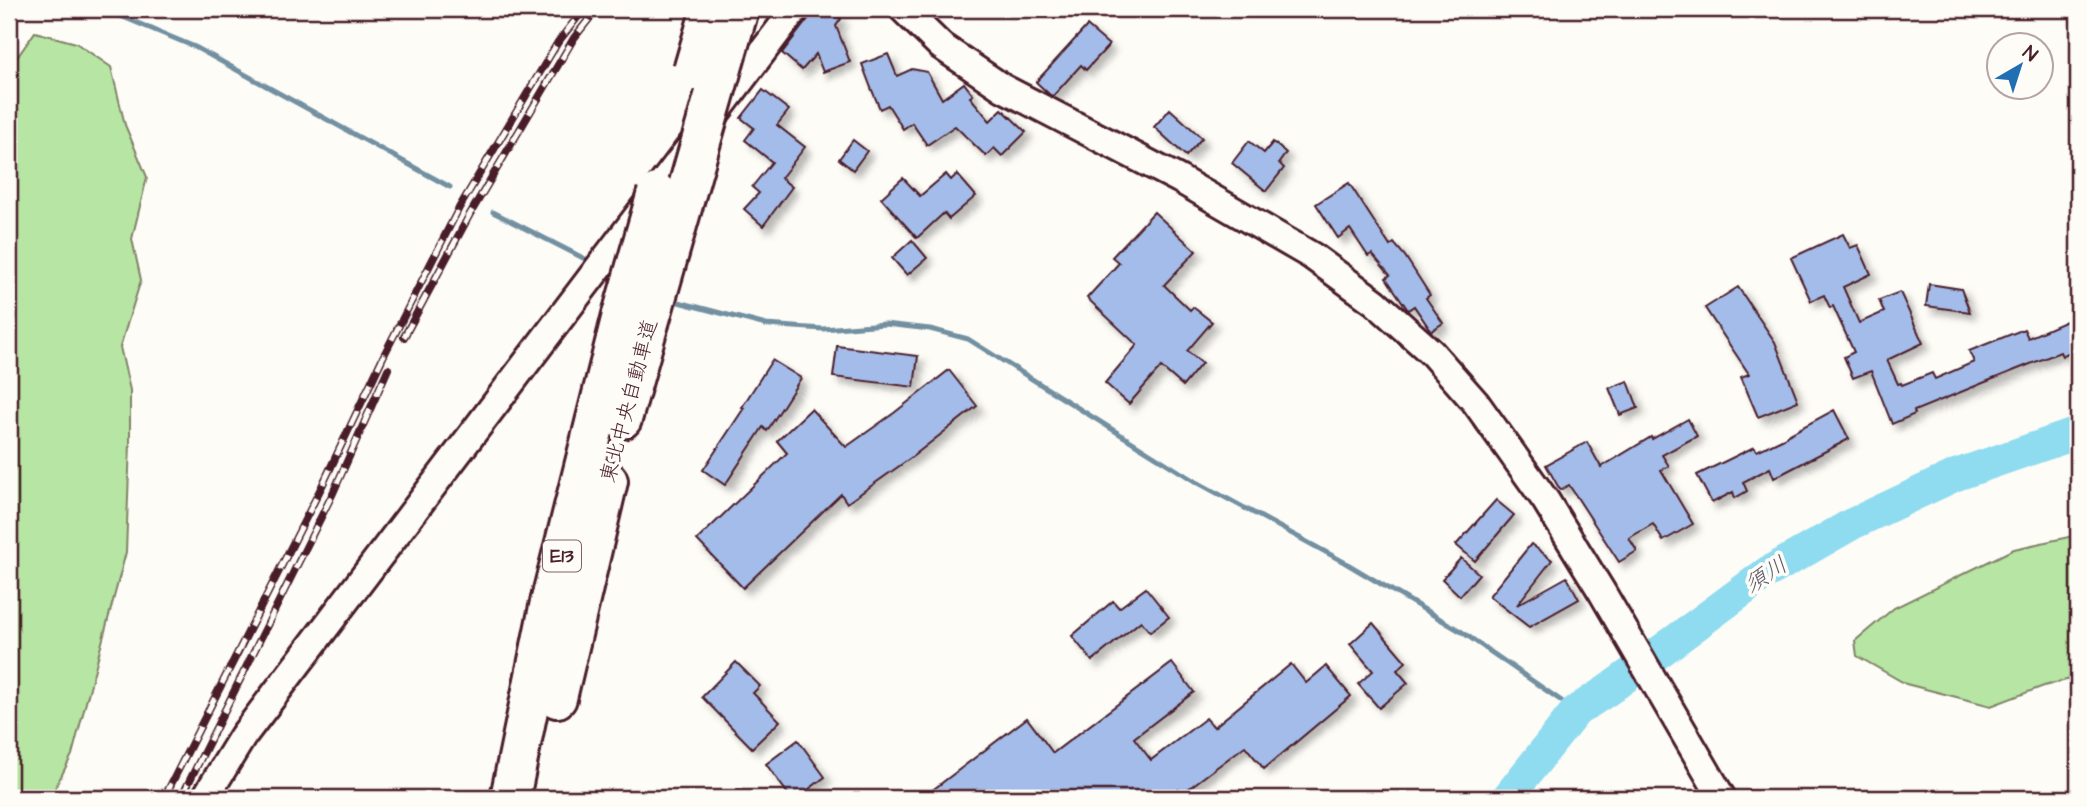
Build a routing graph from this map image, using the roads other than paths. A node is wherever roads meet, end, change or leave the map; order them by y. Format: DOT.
graph roads {
  1 [pos="711,9"];
  2 [pos="739,9"];
  3 [pos="795,9"];
  4 [pos="903,9"];
  5 [pos="635,319"];
  6 [pos="205,798"];
  7 [pos="510,798"];
  8 [pos="535,798"];
  9 [pos="1722,798"];
  1 -- 5 [label="highway, 東北中央自動車道 / E13, bridge"];
  2 -- 5 [label="highway, 東北中央自動車道 / E13, bridge"];
  3 -- 6 [label="street"];
  4 -- 9 [label="street"];
  5 -- 7 [label="highway, 東北中央自動車道 / E13"];
  5 -- 8 [label="highway, 東北中央自動車道 / E13"];
}
